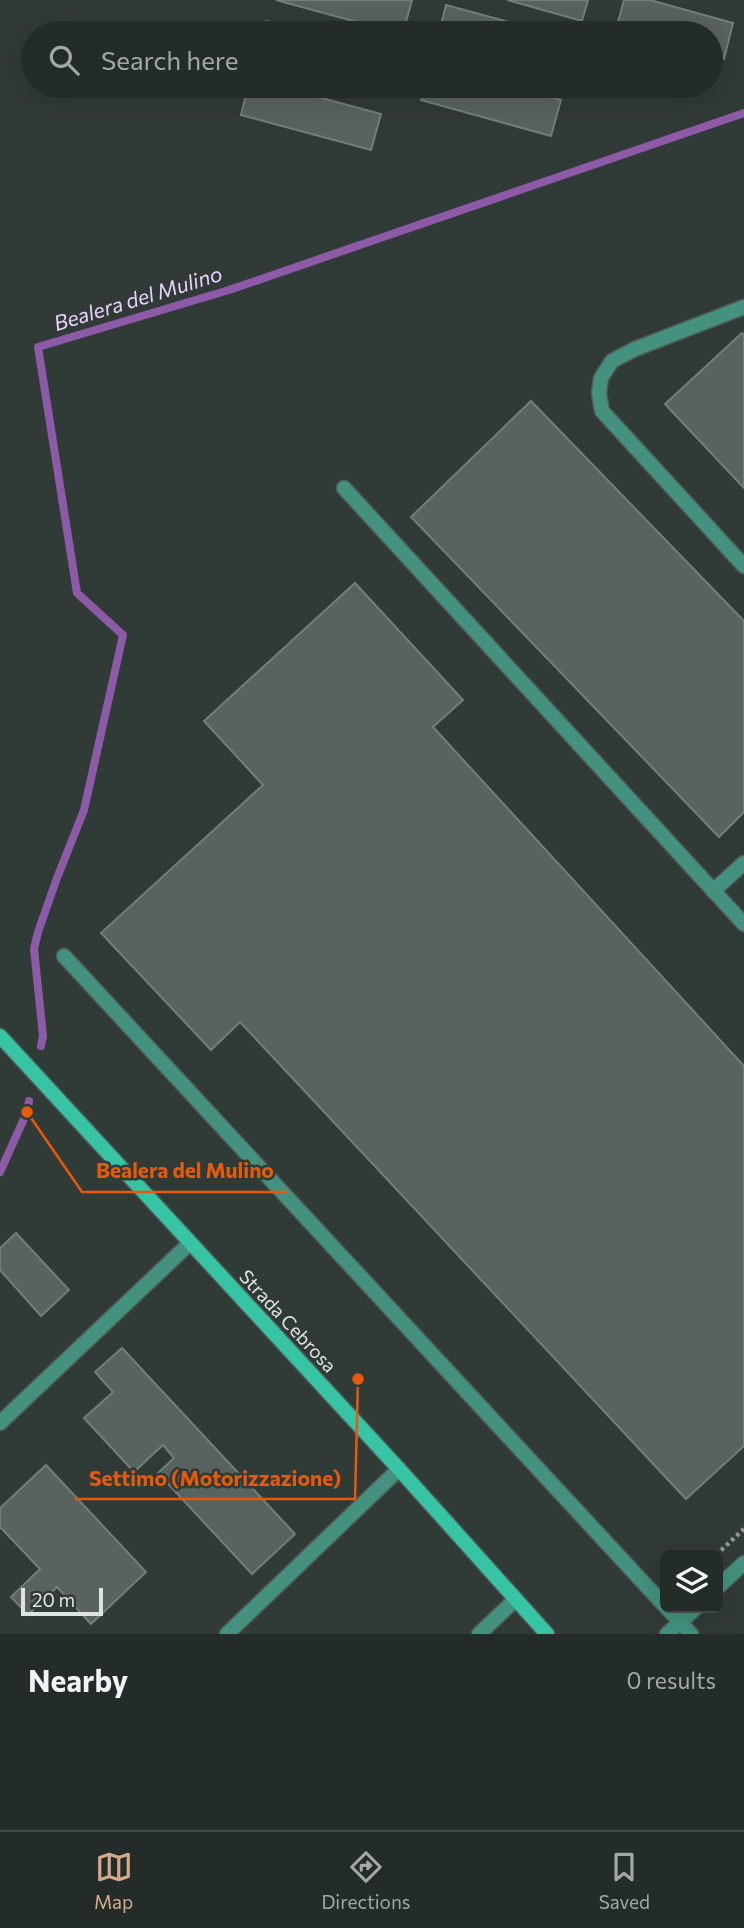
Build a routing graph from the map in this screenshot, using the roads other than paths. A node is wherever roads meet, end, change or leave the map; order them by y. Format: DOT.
graph roads {
  1 [pos="744,307"];
  2 [pos="344,488"];
  3 [pos="744,566"];
  4 [pos="744,863"];
  5 [pos="713,891"];
  6 [pos="744,924"];
  7 [pos="64,956"];
  8 [pos="0,1036"];
  9 [pos="190,1243"];
  10 [pos="0,1423"];
  11 [pos="399,1469"];
  12 [pos="744,1563"];
  13 [pos="723,1582"];
  14 [pos="516,1600"];
  15 [pos="660,1601"];
  16 [pos="672,1613"];
  17 [pos="690,1613"];
  18 [pos="680,1622"];
  19 [pos="227,1634"];
  20 [pos="479,1634"];
  21 [pos="547,1634"];
  22 [pos="667,1634"];
  23 [pos="691,1634"];
  1 -- 3 [label="street"];
  2 -- 5 [label="street"];
  4 -- 5 [label="street"];
  5 -- 6 [label="street"];
  7 -- 15 [label="street"];
  8 -- 9 [label="main road, Strada Cebrosa"];
  9 -- 10 [label="street"];
  9 -- 11 [label="main road, Strada Cebrosa"];
  11 -- 14 [label="main road, Strada Cebrosa"];
  11 -- 19 [label="street"];
  12 -- 13 [label="street"];
  14 -- 20 [label="street"];
  14 -- 21 [label="main road, Strada Cebrosa"];
  16 -- 18 [label="street"];
  17 -- 18 [label="street"];
  18 -- 22 [label="street"];
  18 -- 23 [label="street"];
}
